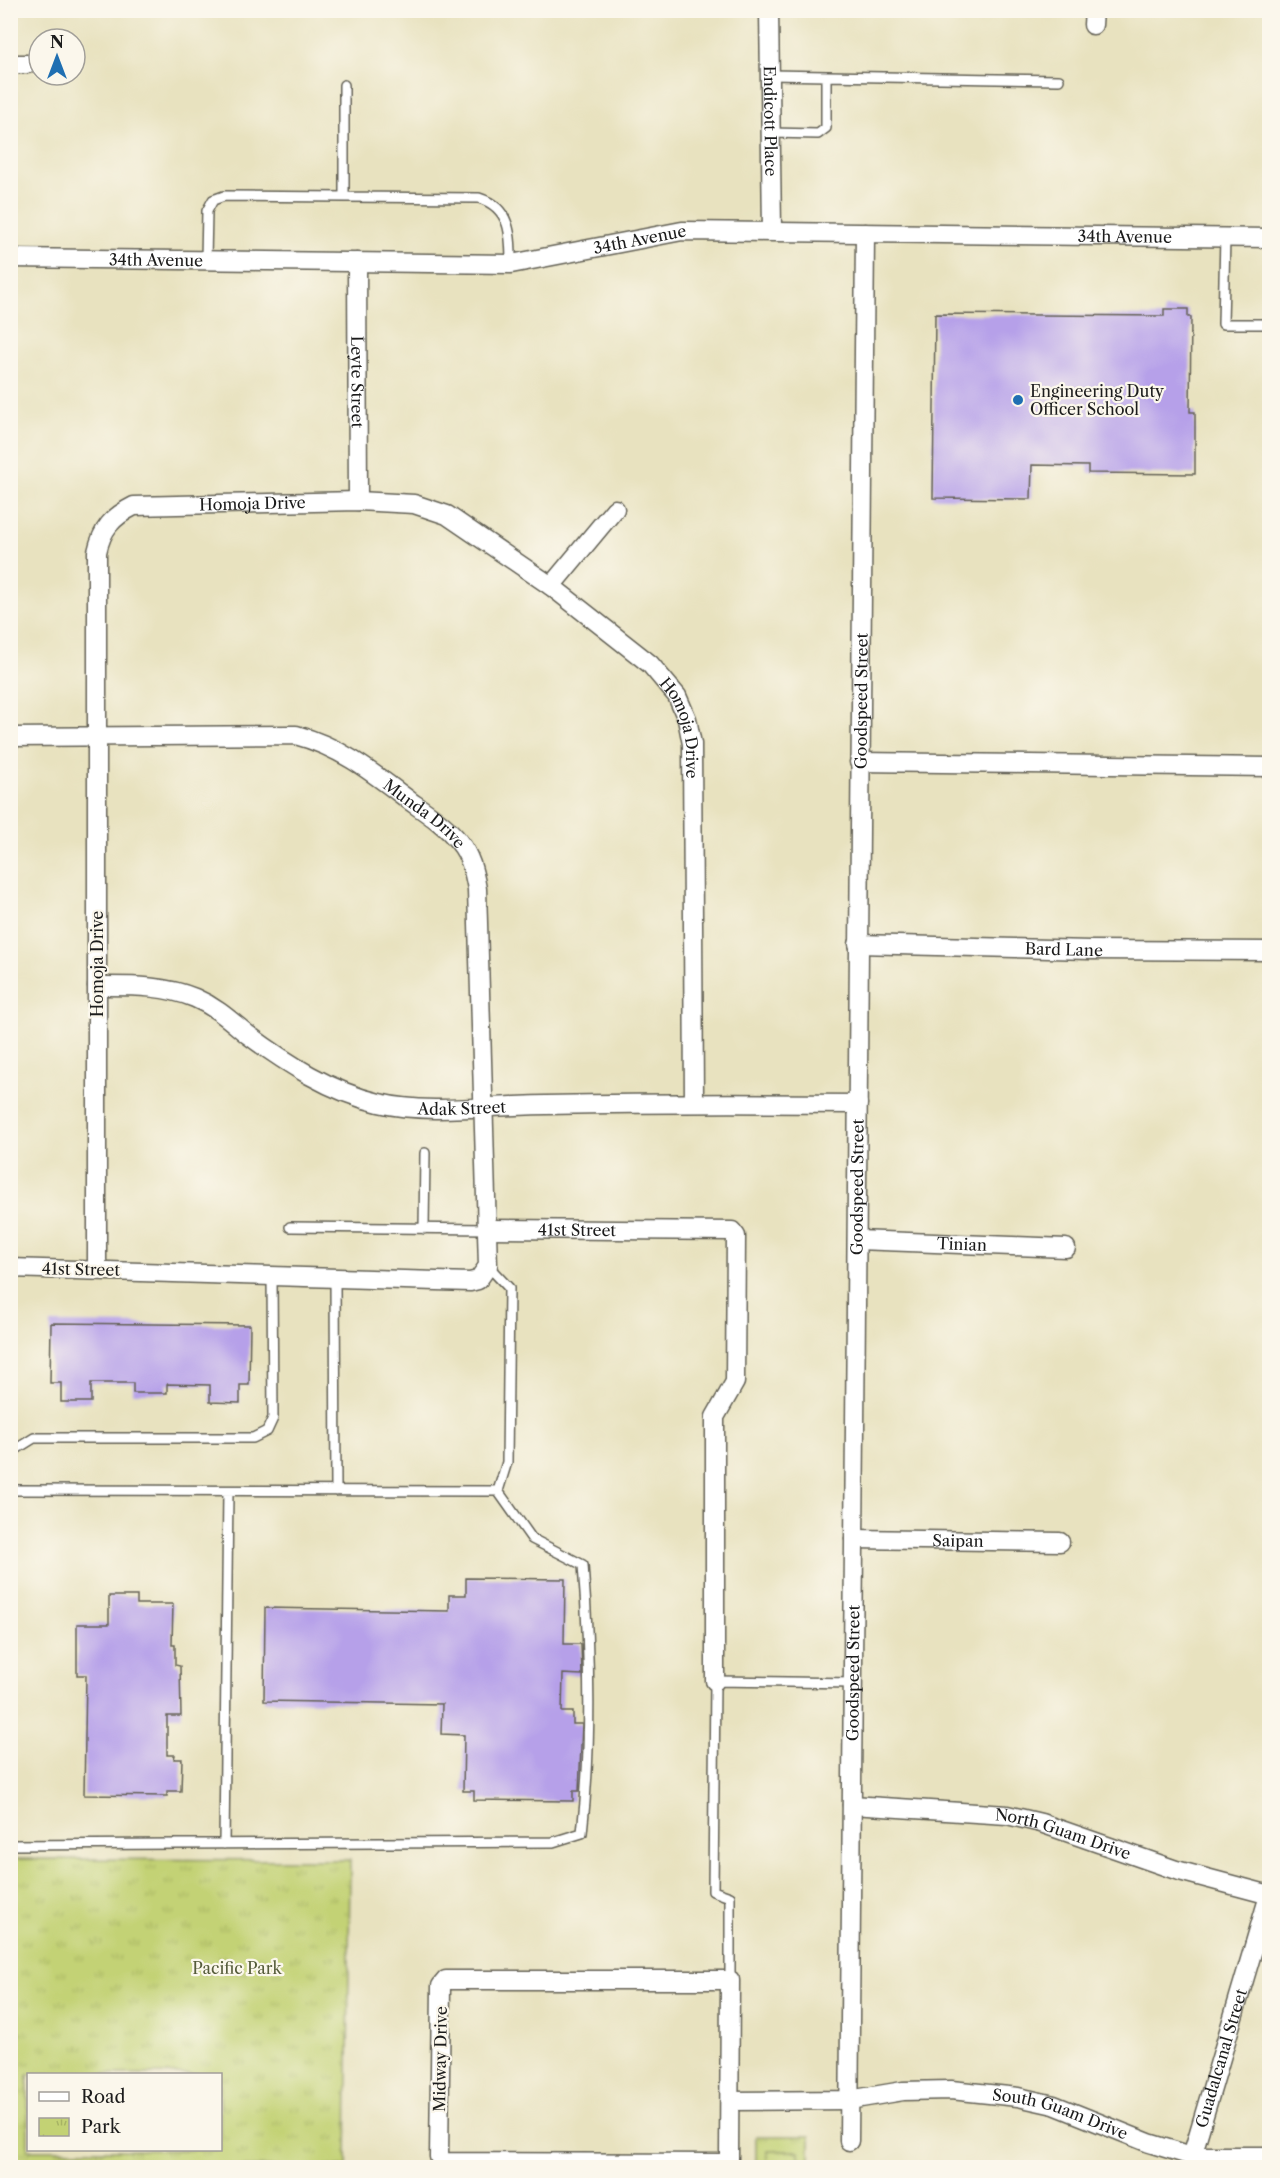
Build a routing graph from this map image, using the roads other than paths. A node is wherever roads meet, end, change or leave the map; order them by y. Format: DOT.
graph roads {
  1 [pos="769,10"];
  2 [pos="770,75"];
  3 [pos="826,76"];
  4 [pos="1059,80"];
  5 [pos="344,85"];
  6 [pos="770,133"];
  7 [pos="344,196"];
  8 [pos="772,230"];
  9 [pos="865,233"];
  10 [pos="1225,237"];
  11 [pos="1269,238"];
  12 [pos="10,258"];
  13 [pos="206,259"];
  14 [pos="357,262"];
  15 [pos="511,264"];
  16 [pos="1269,324"];
  17 [pos="358,501"];
  18 [pos="615,509"];
  19 [pos="550,586"];
  20 [pos="10,737"];
  21 [pos="95,738"];
  22 [pos="859,762"];
  23 [pos="1269,767"];
  24 [pos="858,944"];
  25 [pos="1269,951"];
  26 [pos="97,986"];
  27 [pos="694,1102"];
  28 [pos="858,1104"];
  29 [pos="482,1106"];
  30 [pos="425,1153"];
  31 [pos="290,1227"];
  32 [pos="424,1229"];
  33 [pos="489,1229"];
  34 [pos="857,1240"];
  35 [pos="1066,1248"];
  36 [pos="488,1266"];
  37 [pos="10,1268"];
  38 [pos="97,1269"];
  39 [pos="272,1276"];
  40 [pos="335,1278"];
  41 [pos="10,1453"];
  42 [pos="10,1490"];
  43 [pos="228,1491"];
  44 [pos="336,1491"];
  45 [pos="498,1491"];
  46 [pos="854,1539"];
  47 [pos="1060,1542"];
  48 [pos="715,1681"];
  49 [pos="853,1683"];
  50 [pos="852,1805"];
  51 [pos="224,1844"];
  52 [pos="10,1845"];
  53 [pos="1269,1894"];
  54 [pos="730,1980"];
  55 [pos="849,2100"];
  56 [pos="730,2101"];
  57 [pos="849,2141"];
  58 [pos="1192,2156"];
  59 [pos="1269,2156"];
  1 -- 2 [label="street, Endicott Place"];
  2 -- 3 [label="lane"];
  2 -- 6 [label="street, Endicott Place"];
  3 -- 4 [label="lane"];
  3 -- 6 [label="lane"];
  5 -- 7 [label="lane"];
  6 -- 8 [label="street, Endicott Place"];
  7 -- 13 [label="lane"];
  7 -- 15 [label="lane"];
  8 -- 9 [label="street, 34th Avenue"];
  8 -- 15 [label="street, 34th Avenue"];
  9 -- 10 [label="street, 34th Avenue"];
  9 -- 22 [label="street, Goodspeed Street"];
  10 -- 11 [label="street, 34th Avenue"];
  10 -- 16 [label="lane"];
  12 -- 13 [label="street, 34th Avenue"];
  13 -- 14 [label="street, 34th Avenue"];
  14 -- 15 [label="street, 34th Avenue"];
  14 -- 17 [label="street, Leyte Street"];
  17 -- 19 [label="street, Homoja Drive"];
  17 -- 21 [label="street, Homoja Drive"];
  18 -- 19 [label="street"];
  19 -- 27 [label="street, Homoja Drive"];
  20 -- 21 [label="street, Munda Drive"];
  21 -- 26 [label="street, Homoja Drive"];
  21 -- 29 [label="street, Munda Drive"];
  22 -- 23 [label="street"];
  22 -- 24 [label="street, Goodspeed Street"];
  24 -- 25 [label="street, Bard Lane"];
  24 -- 28 [label="street, Goodspeed Street"];
  26 -- 29 [label="street, Adak Street"];
  26 -- 38 [label="street, Homoja Drive"];
  27 -- 28 [label="street, Adak Street"];
  27 -- 29 [label="street, Adak Street"];
  28 -- 34 [label="street, Goodspeed Street"];
  29 -- 33 [label="street, Munda Drive"];
  30 -- 32 [label="lane"];
  31 -- 32 [label="lane"];
  32 -- 33 [label="lane"];
  33 -- 36 [label="street"];
  33 -- 48 [label="street, 41st Street"];
  34 -- 35 [label="street, Tinian"];
  34 -- 46 [label="street, Goodspeed Street"];
  36 -- 40 [label="street, 41st Street"];
  36 -- 45 [label="lane"];
  37 -- 38 [label="street, 41st Street"];
  38 -- 39 [label="street, 41st Street"];
  39 -- 40 [label="street, 41st Street"];
  39 -- 41 [label="lane"];
  40 -- 44 [label="lane"];
  42 -- 43 [label="lane"];
  43 -- 44 [label="lane"];
  43 -- 51 [label="lane"];
  44 -- 45 [label="lane"];
  45 -- 51 [label="lane"];
  46 -- 47 [label="street, Saipan"];
  46 -- 49 [label="street, Goodspeed Street"];
  48 -- 49 [label="lane"];
  48 -- 54 [label="lane"];
  49 -- 50 [label="street, Goodspeed Street"];
  50 -- 53 [label="street, North Guam Drive"];
  50 -- 55 [label="street, Goodspeed Street"];
  51 -- 52 [label="lane"];
  53 -- 58 [label="street, Guadalcanal Street"];
  54 -- 56 [label="street, Midway Drive"];
  54 -- 56 [label="street, Midway Drive"];
  55 -- 56 [label="street"];
  55 -- 57 [label="street, Goodspeed Street"];
  55 -- 58 [label="street, South Guam Drive"];
  58 -- 59 [label="street, South Guam Drive"];
}
